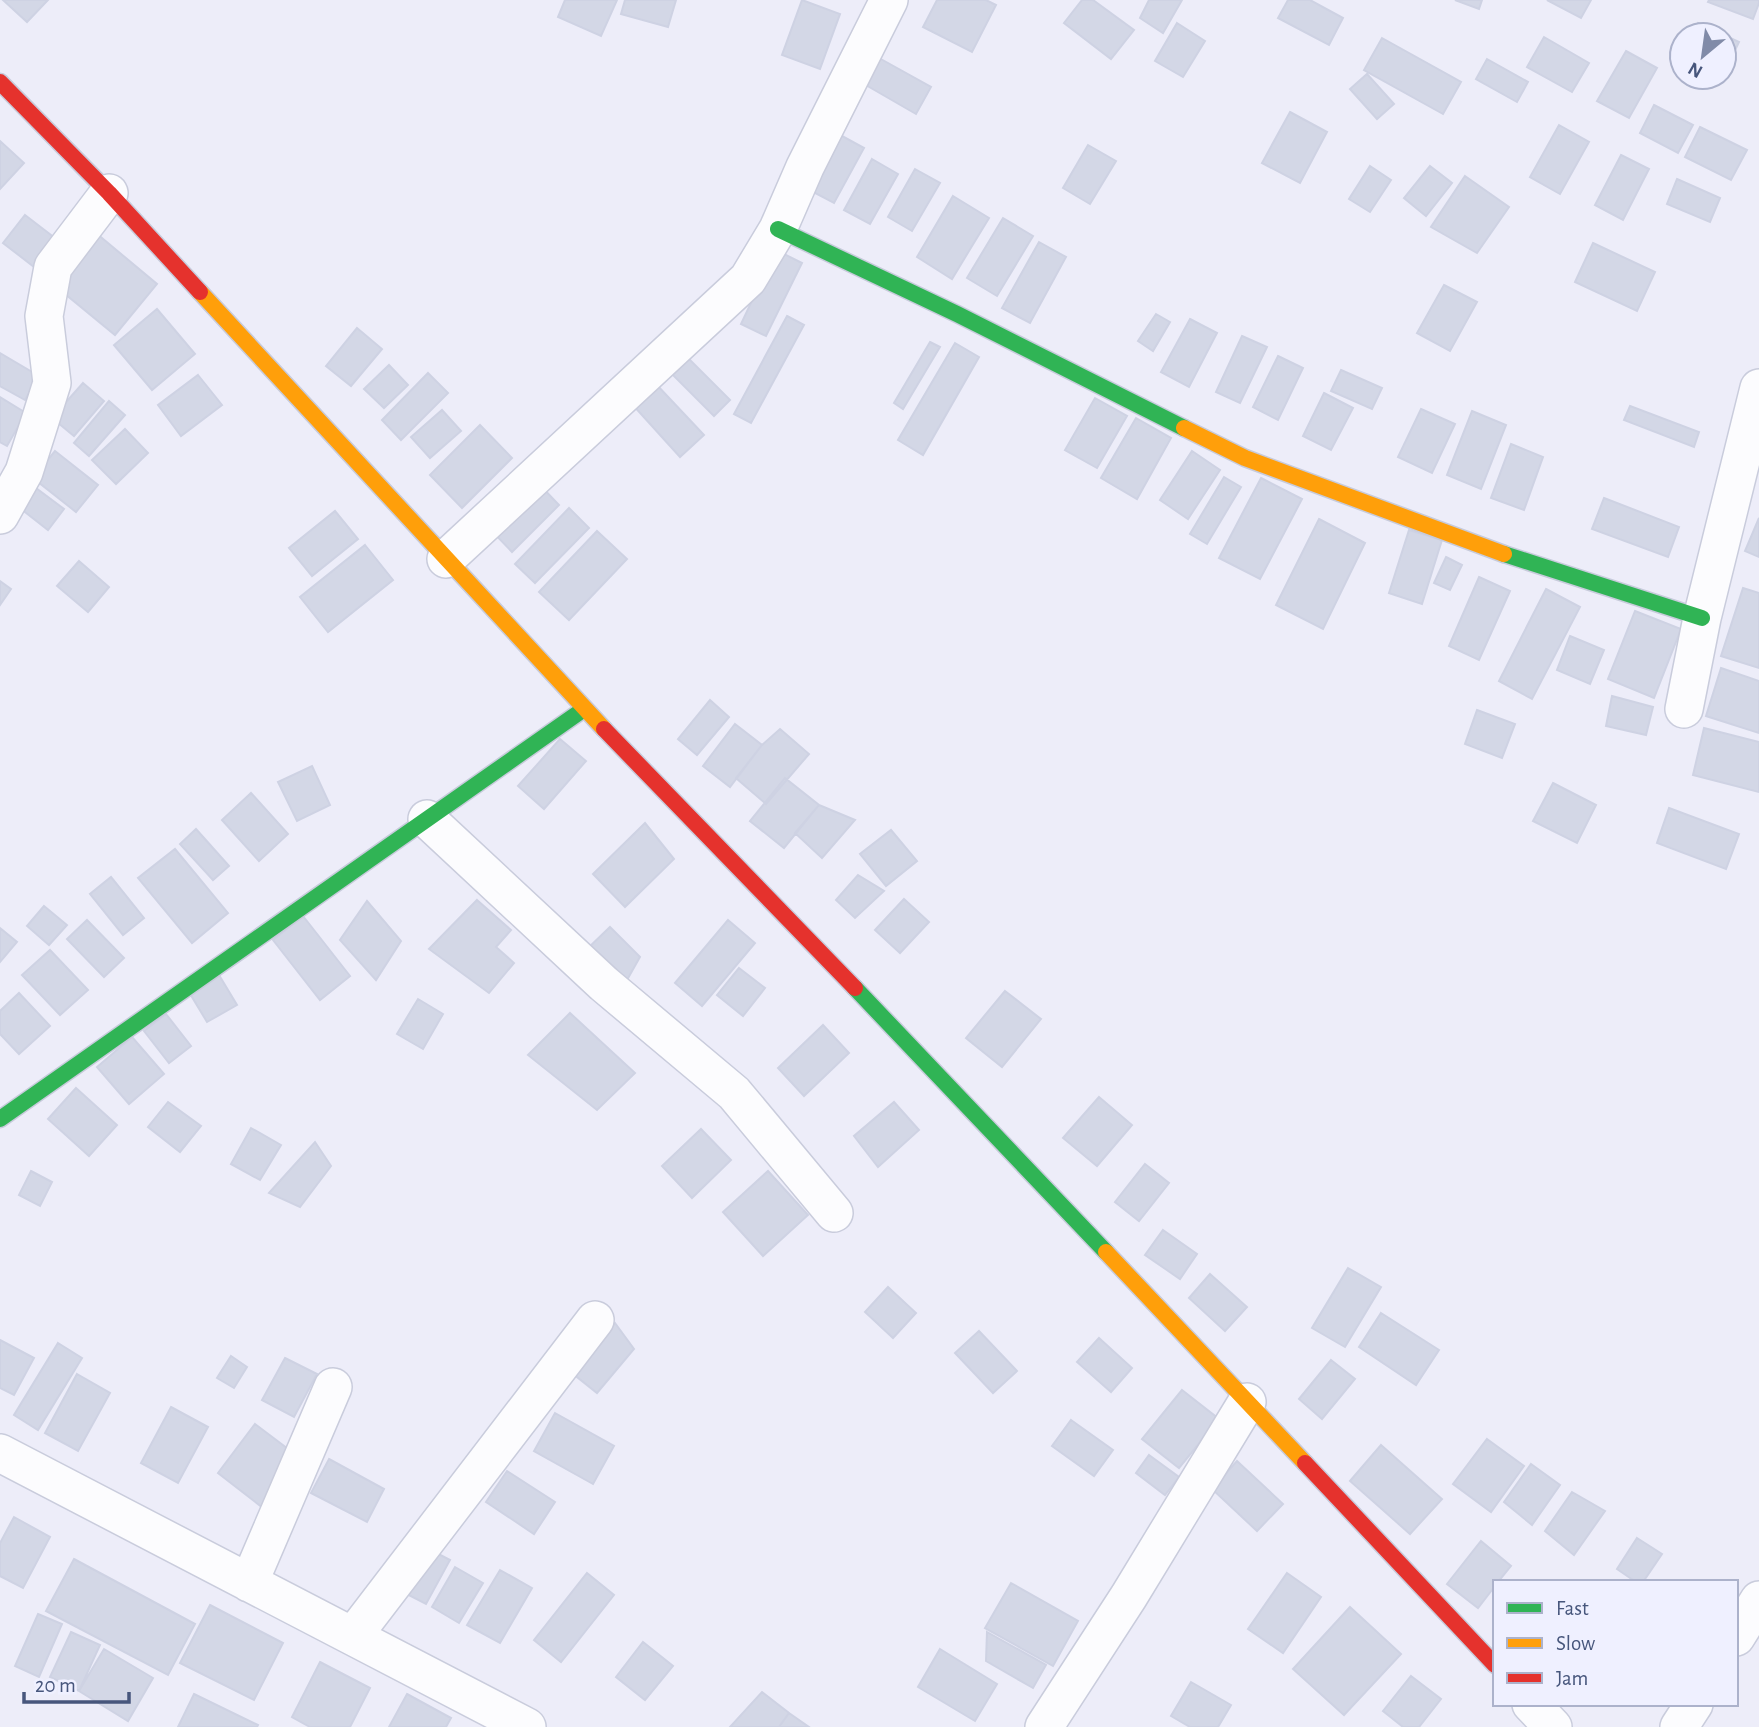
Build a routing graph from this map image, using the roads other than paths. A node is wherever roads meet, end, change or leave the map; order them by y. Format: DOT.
graph roads {
  1 [pos="889,0"];
  2 [pos="0,82"];
  3 [pos="110,193"];
  4 [pos="778,229"];
  5 [pos="1759,388"];
  6 [pos="0,515"];
  7 [pos="446,559"];
  8 [pos="1702,618"];
  9 [pos="584,709"];
  10 [pos="1684,709"];
  11 [pos="427,819"];
  12 [pos="0,1119"];
  13 [pos="834,1213"];
  14 [pos="595,1320"];
  15 [pos="333,1387"];
  16 [pos="1247,1402"];
  17 [pos="2,1459"];
  18 [pos="249,1583"];
  19 [pos="1759,1601"];
  20 [pos="1738,1634"];
  21 [pos="353,1636"];
  22 [pos="1493,1663"];
  23 [pos="1533,1706"];
  24 [pos="1693,1706"];
  25 [pos="527,1727"];
  26 [pos="1044,1727"];
  27 [pos="1553,1727"];
  28 [pos="1679,1727"];
  1 -- 4 [label="street"];
  2 -- 3 [label="street"];
  3 -- 6 [label="street"];
  3 -- 7 [label="street"];
  4 -- 7 [label="street"];
  4 -- 8 [label="street"];
  5 -- 8 [label="street"];
  7 -- 9 [label="street"];
  8 -- 10 [label="street"];
  9 -- 11 [label="street"];
  9 -- 16 [label="street"];
  11 -- 12 [label="street"];
  11 -- 13 [label="street"];
  14 -- 21 [label="street"];
  15 -- 18 [label="street"];
  16 -- 22 [label="street"];
  16 -- 26 [label="street"];
  17 -- 18 [label="street"];
  18 -- 21 [label="street"];
  19 -- 20 [label="street"];
  21 -- 25 [label="street"];
  23 -- 27 [label="street"];
  24 -- 28 [label="street"];
}
